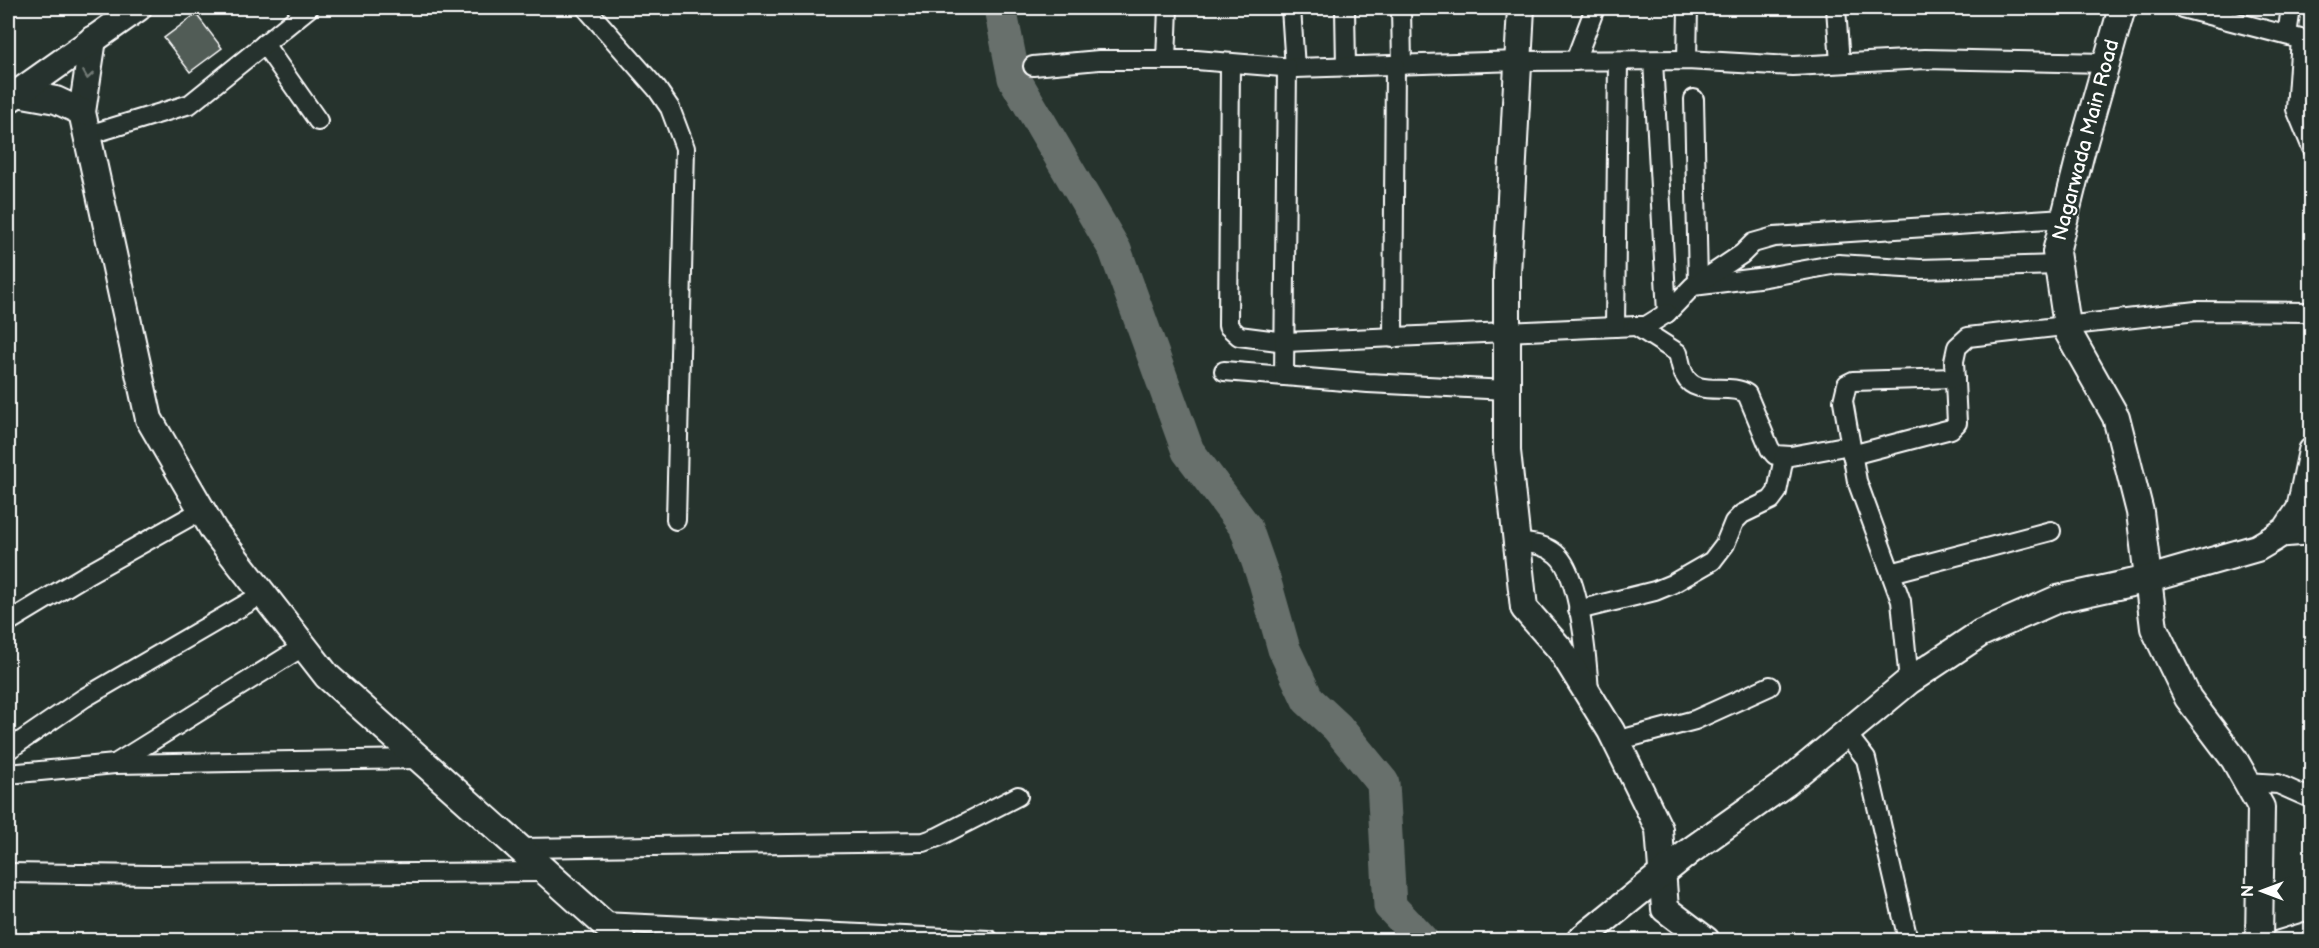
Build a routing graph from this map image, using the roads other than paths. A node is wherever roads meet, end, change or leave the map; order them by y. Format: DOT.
graph roads {
  1 [pos="138,8"];
  2 [pos="309,8"];
  3 [pos="586,8"];
  4 [pos="1168,8"];
  5 [pos="1291,8"];
  6 [pos="1345,8"];
  7 [pos="1401,8"];
  8 [pos="1521,8"];
  9 [pos="1595,8"];
  10 [pos="1688,8"];
  11 [pos="1836,8"];
  12 [pos="2122,8"];
  13 [pos="2182,8"];
  14 [pos="2291,8"];
  15 [pos="2300,38"];
  16 [pos="93,39"];
  17 [pos="264,44"];
  18 [pos="1166,60"];
  19 [pos="1687,60"];
  20 [pos="1519,61"];
  21 [pos="1653,61"];
  22 [pos="1575,62"];
  23 [pos="1618,62"];
  24 [pos="1230,63"];
  25 [pos="1840,63"];
  26 [pos="2106,63"];
  27 [pos="1399,65"];
  28 [pos="1033,66"];
  29 [pos="1291,67"];
  30 [pos="1347,67"];
  31 [pos="12,96"];
  32 [pos="1694,99"];
  33 [pos="318,121"];
  34 [pos="85,124"];
  35 [pos="2312,148"];
  36 [pos="2064,218"];
  37 [pos="2058,265"];
  38 [pos="1695,284"];
  39 [pos="2312,312"];
  40 [pos="1667,313"];
  41 [pos="2067,325"];
  42 [pos="1636,326"];
  43 [pos="1615,327"];
  44 [pos="1507,332"];
  45 [pos="1394,338"];
  46 [pos="1286,342"];
  47 [pos="1224,371"];
  48 [pos="1284,376"];
  49 [pos="1955,378"];
  50 [pos="1507,390"];
  51 [pos="1851,450"];
  52 [pos="2312,451"];
  53 [pos="1784,457"];
  54 [pos="202,510"];
  55 [pos="676,520"];
  56 [pos="2051,531"];
  57 [pos="2312,535"];
  58 [pos="2274,538"];
  59 [pos="1517,542"];
  60 [pos="1891,573"];
  61 [pos="2149,579"];
  62 [pos="263,594"];
  63 [pos="1578,610"];
  64 [pos="8,622"];
  65 [pos="304,646"];
  66 [pos="1909,681"];
  67 [pos="1770,686"];
  68 [pos="1590,696"];
  69 [pos="1846,733"];
  70 [pos="1616,741"];
  71 [pos="8,750"];
  72 [pos="420,759"];
  73 [pos="115,764"];
  74 [pos="8,774"];
  75 [pos="2247,782"];
  76 [pos="1018,796"];
  77 [pos="2312,799"];
  78 [pos="521,848"];
  79 [pos="547,872"];
  80 [pos="8,873"];
  81 [pos="1662,873"];
  82 [pos="603,922"];
  83 [pos="2312,930"];
  84 [pos="622,940"];
  85 [pos="989,940"];
  86 [pos="1580,940"];
  87 [pos="1706,940"];
  88 [pos="1908,940"];
  89 [pos="2259,940"];
  90 [pos="2279,940"];
  1 -- 16 [label="street"];
  2 -- 17 [label="street"];
  3 -- 55 [label="street"];
  4 -- 18 [label="street"];
  5 -- 29 [label="street"];
  6 -- 30 [label="street"];
  7 -- 27 [label="street"];
  8 -- 20 [label="street"];
  9 -- 22 [label="street"];
  10 -- 19 [label="street"];
  11 -- 25 [label="street"];
  12 -- 26 [label="street, Nagarwada Main Road"];
  13 -- 15 [label="street"];
  14 -- 15 [label="street"];
  15 -- 35 [label="street"];
  16 -- 31 [label="street"];
  16 -- 34 [label="street, one-way"];
  17 -- 33 [label="street"];
  17 -- 34 [label="street"];
  18 -- 24 [label="street"];
  18 -- 28 [label="street"];
  19 -- 21 [label="street"];
  19 -- 25 [label="street"];
  20 -- 22 [label="street"];
  20 -- 27 [label="street"];
  20 -- 44 [label="street"];
  21 -- 23 [label="street"];
  21 -- 40 [label="street"];
  22 -- 23 [label="street"];
  23 -- 43 [label="street"];
  24 -- 29 [label="street"];
  24 -- 46 [label="street"];
  25 -- 26 [label="street"];
  26 -- 36 [label="street, Nagarwada Main Road"];
  27 -- 30 [label="street"];
  27 -- 45 [label="street"];
  29 -- 30 [label="street"];
  29 -- 46 [label="street"];
  31 -- 34 [label="street"];
  32 -- 38 [label="street"];
  34 -- 54 [label="street"];
  36 -- 37 [label="street, Nagarwada Main Road"];
  36 -- 38 [label="street"];
  37 -- 38 [label="street"];
  37 -- 41 [label="street, Nagarwada Main Road"];
  38 -- 40 [label="street"];
  39 -- 41 [label="street"];
  40 -- 42 [label="street"];
  41 -- 49 [label="street"];
  41 -- 61 [label="street, Nagarwada Main Road"];
  42 -- 43 [label="street"];
  42 -- 53 [label="street"];
  43 -- 44 [label="street"];
  44 -- 45 [label="street"];
  44 -- 50 [label="street"];
  45 -- 46 [label="street"];
  46 -- 48 [label="street"];
  47 -- 48 [label="street"];
  48 -- 50 [label="street"];
  49 -- 51 [label="street"];
  49 -- 51 [label="street"];
  50 -- 59 [label="street"];
  51 -- 53 [label="street"];
  51 -- 60 [label="street"];
  52 -- 58 [label="street"];
  53 -- 63 [label="street"];
  54 -- 62 [label="street"];
  54 -- 64 [label="street"];
  56 -- 60 [label="street"];
  57 -- 58 [label="street"];
  58 -- 61 [label="street"];
  59 -- 63 [label="street"];
  59 -- 68 [label="street"];
  60 -- 66 [label="street"];
  61 -- 66 [label="street"];
  61 -- 75 [label="street, Nagarwada Main Road"];
  62 -- 65 [label="street"];
  62 -- 71 [label="street"];
  63 -- 68 [label="street"];
  65 -- 72 [label="street"];
  65 -- 73 [label="street"];
  66 -- 69 [label="street"];
  67 -- 70 [label="street"];
  68 -- 70 [label="street"];
  69 -- 81 [label="street"];
  69 -- 88 [label="street"];
  70 -- 81 [label="street"];
  72 -- 73 [label="street"];
  72 -- 78 [label="street"];
  73 -- 74 [label="street"];
  75 -- 77 [label="street"];
  75 -- 89 [label="street, Nagarwada Main Road"];
  76 -- 78 [label="street"];
  78 -- 79 [label="street"];
  79 -- 80 [label="street"];
  79 -- 82 [label="street"];
  81 -- 86 [label="street"];
  81 -- 87 [label="street"];
  82 -- 84 [label="street"];
  82 -- 85 [label="street"];
  83 -- 90 [label="street"];
}
